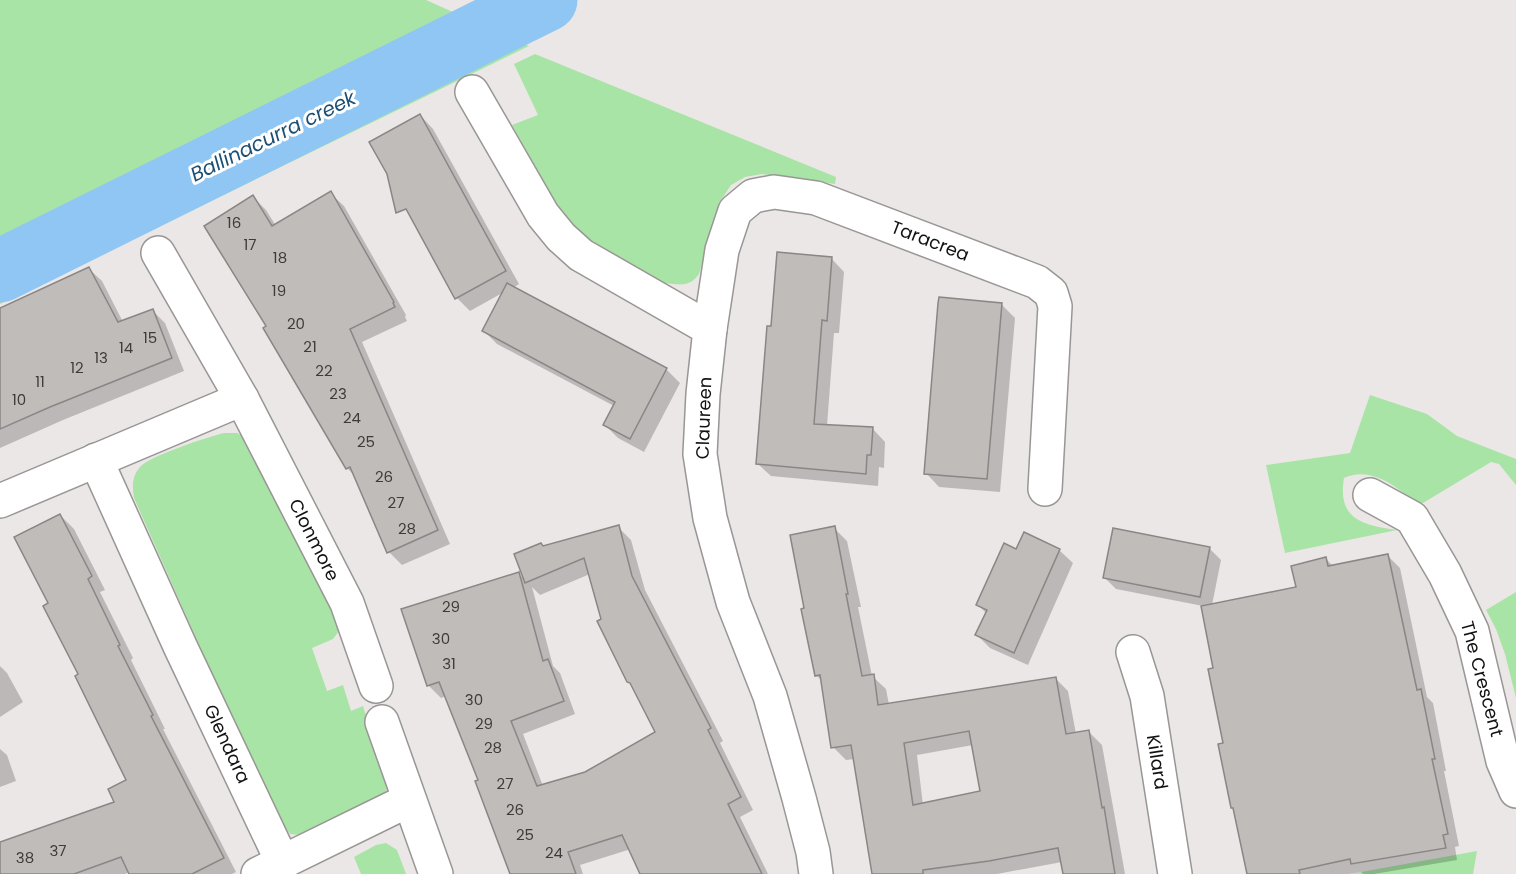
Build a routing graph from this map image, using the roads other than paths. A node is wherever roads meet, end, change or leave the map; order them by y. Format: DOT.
graph roads {
  1 [pos="472,92"];
  2 [pos="158,253"];
  3 [pos="710,329"];
  4 [pos="242,399"];
  5 [pos="96,460"];
  6 [pos="1045,489"];
  7 [pos="1370,495"];
  8 [pos="0,501"];
  9 [pos="1133,652"];
  10 [pos="376,686"];
  11 [pos="382,722"];
  12 [pos="1516,791"];
  13 [pos="409,800"];
  14 [pos="270,868"];
  15 [pos="436,874"];
  16 [pos="816,874"];
  17 [pos="1175,874"];
  1 -- 3 [label="street"];
  2 -- 4 [label="street, Clonmore"];
  3 -- 6 [label="street, Taracrea"];
  3 -- 16 [label="street, Claureen"];
  4 -- 5 [label="street"];
  4 -- 10 [label="street, Clonmore"];
  5 -- 8 [label="street"];
  5 -- 14 [label="street, Glendara"];
  7 -- 12 [label="street, The Crescent"];
  9 -- 17 [label="street, Killard"];
  11 -- 13 [label="street"];
  13 -- 14 [label="street, Glendara"];
  13 -- 15 [label="street"];
}
